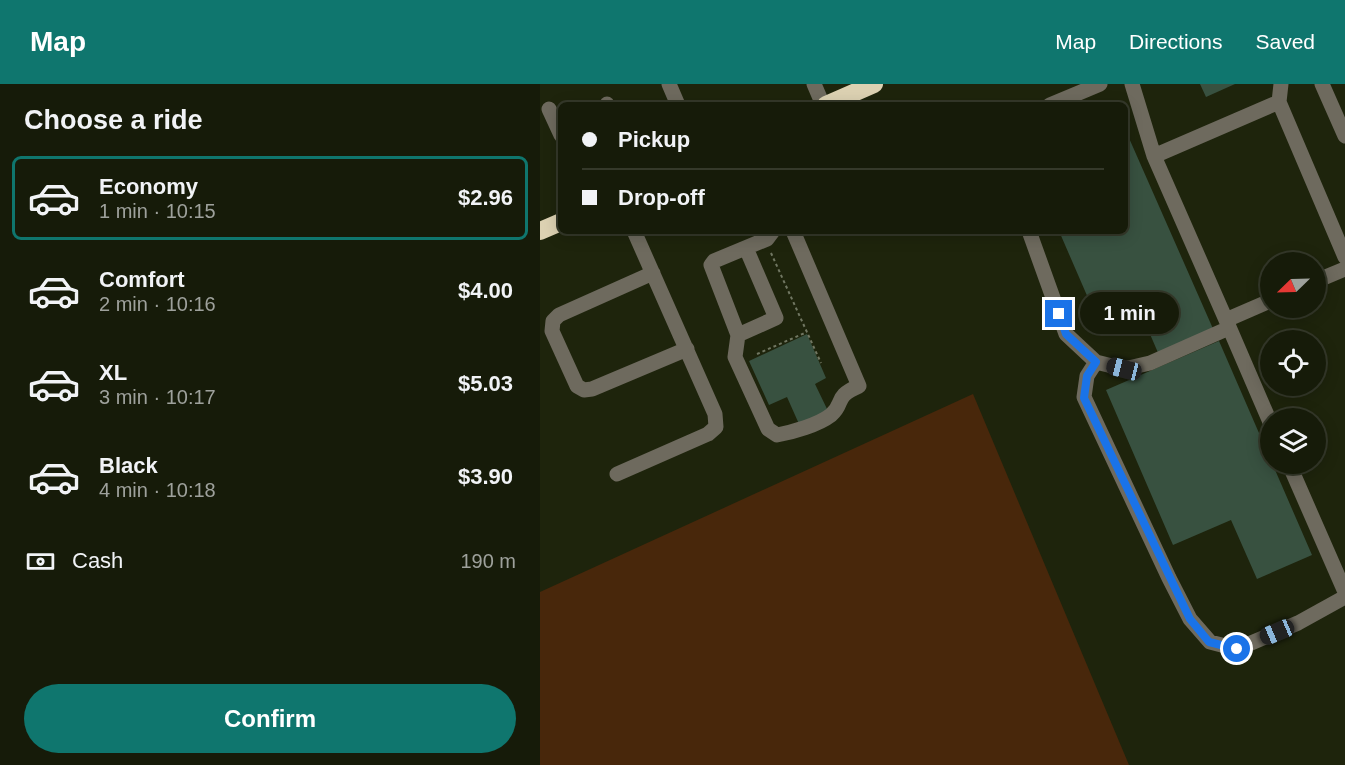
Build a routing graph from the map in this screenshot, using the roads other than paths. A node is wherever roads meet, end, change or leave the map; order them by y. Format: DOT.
graph roads {
  1 [pos="669,84"];
  2 [pos="814,84"];
  3 [pos="873,84"];
  4 [pos="1100,84"];
  5 [pos="1132,84"];
  6 [pos="1281,84"];
  7 [pos="1322,84"];
  8 [pos="677,102"];
  9 [pos="823,102"];
  10 [pos="832,102"];
  11 [pos="1057,102"];
  12 [pos="1279,102"];
  13 [pos="549,109"];
  14 [pos="558,128"];
  15 [pos="1345,136"];
  16 [pos="1154,156"];
  17 [pos="558,223"];
  18 [pos="540,231"];
  19 [pos="635,234"];
  20 [pos="770,234"];
  21 [pos="794,234"];
  22 [pos="1030,234"];
  23 [pos="746,248"];
  24 [pos="1345,257"];
  25 [pos="1345,269"];
  26 [pos="653,273"];
  27 [pos="1326,277"];
  28 [pos="1260,306"];
  29 [pos="1227,324"];
  30 [pos="738,335"];
  31 [pos="687,349"];
  32 [pos="1096,362"];
  33 [pos="1264,408"];
  34 [pos="616,474"];
  35 [pos="1293,474"];
  36 [pos="1345,592"];
  37 [pos="1345,597"];
  1 -- 8 [label="street"];
  2 -- 9 [label="street"];
  3 -- 10 [label="highway"];
  4 -- 11 [label="street"];
  5 -- 16 [label="street"];
  6 -- 12 [label="street"];
  7 -- 15 [label="street"];
  12 -- 16 [label="street"];
  12 -- 24 [label="street"];
  13 -- 14 [label="street"];
  16 -- 29 [label="street"];
  17 -- 18 [label="highway"];
  19 -- 26 [label="street"];
  20 -- 23 [label="street"];
  21 -- 30 [label="street"];
  22 -- 32 [label="street"];
  23 -- 30 [label="street"];
  23 -- 30 [label="street"];
  25 -- 27 [label="street"];
  26 -- 31 [label="street"];
  26 -- 31 [label="street"];
  28 -- 29 [label="street"];
  29 -- 32 [label="street"];
  29 -- 33 [label="street"];
  31 -- 34 [label="street"];
  32 -- 37 [label="street"];
  35 -- 36 [label="street"];
}
